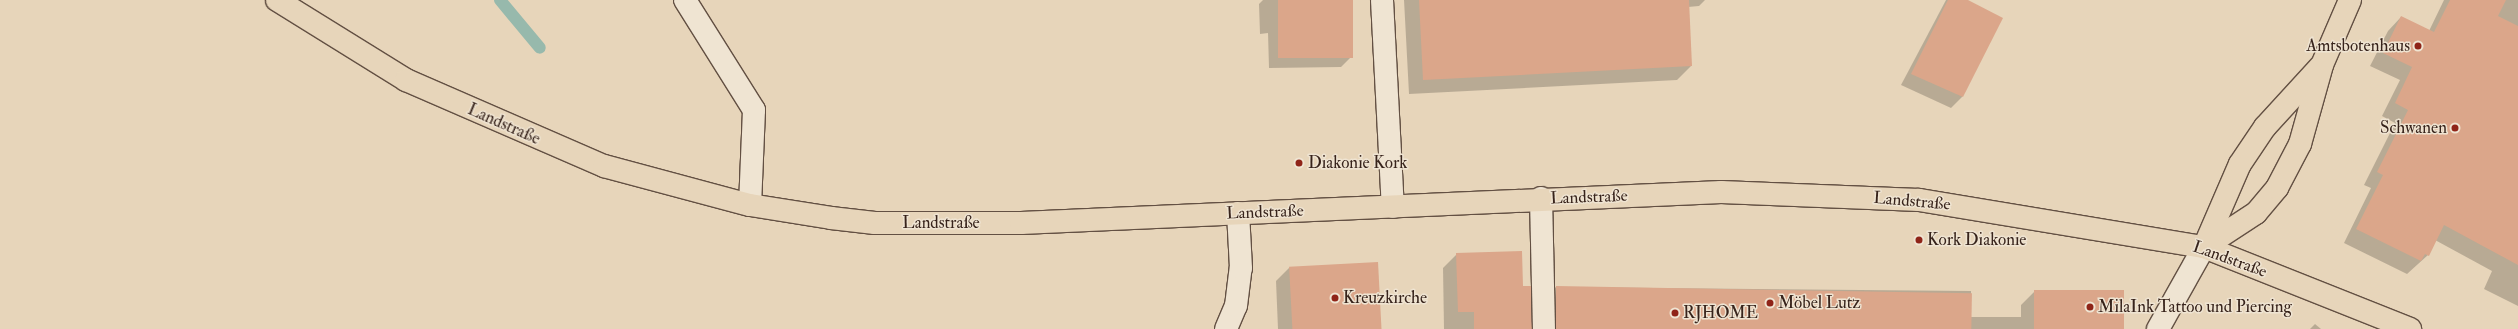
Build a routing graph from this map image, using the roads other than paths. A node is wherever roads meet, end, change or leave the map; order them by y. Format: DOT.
graph roads {
  1 [pos="277,0"];
  2 [pos="685,0"];
  3 [pos="1382,0"];
  4 [pos="2350,0"];
  5 [pos="2322,65"];
  6 [pos="1541,198"];
  7 [pos="750,204"];
  8 [pos="1393,207"];
  9 [pos="1238,213"];
  10 [pos="2204,246"];
  11 [pos="1226,329"];
  12 [pos="1544,329"];
  13 [pos="2158,329"];
  14 [pos="2410,329"];
  1 -- 7 [label="main road, Landstraße"];
  2 -- 7 [label="street"];
  3 -- 8 [label="street"];
  4 -- 5 [label="main road"];
  5 -- 10 [label="main road"];
  5 -- 10 [label="main road"];
  6 -- 8 [label="main road, Landstraße"];
  6 -- 10 [label="main road, Landstraße"];
  6 -- 12 [label="street"];
  7 -- 9 [label="main road, Landstraße"];
  8 -- 9 [label="main road, Landstraße"];
  9 -- 11 [label="street"];
  10 -- 13 [label="street"];
  10 -- 14 [label="main road, Landstraße"];
}
